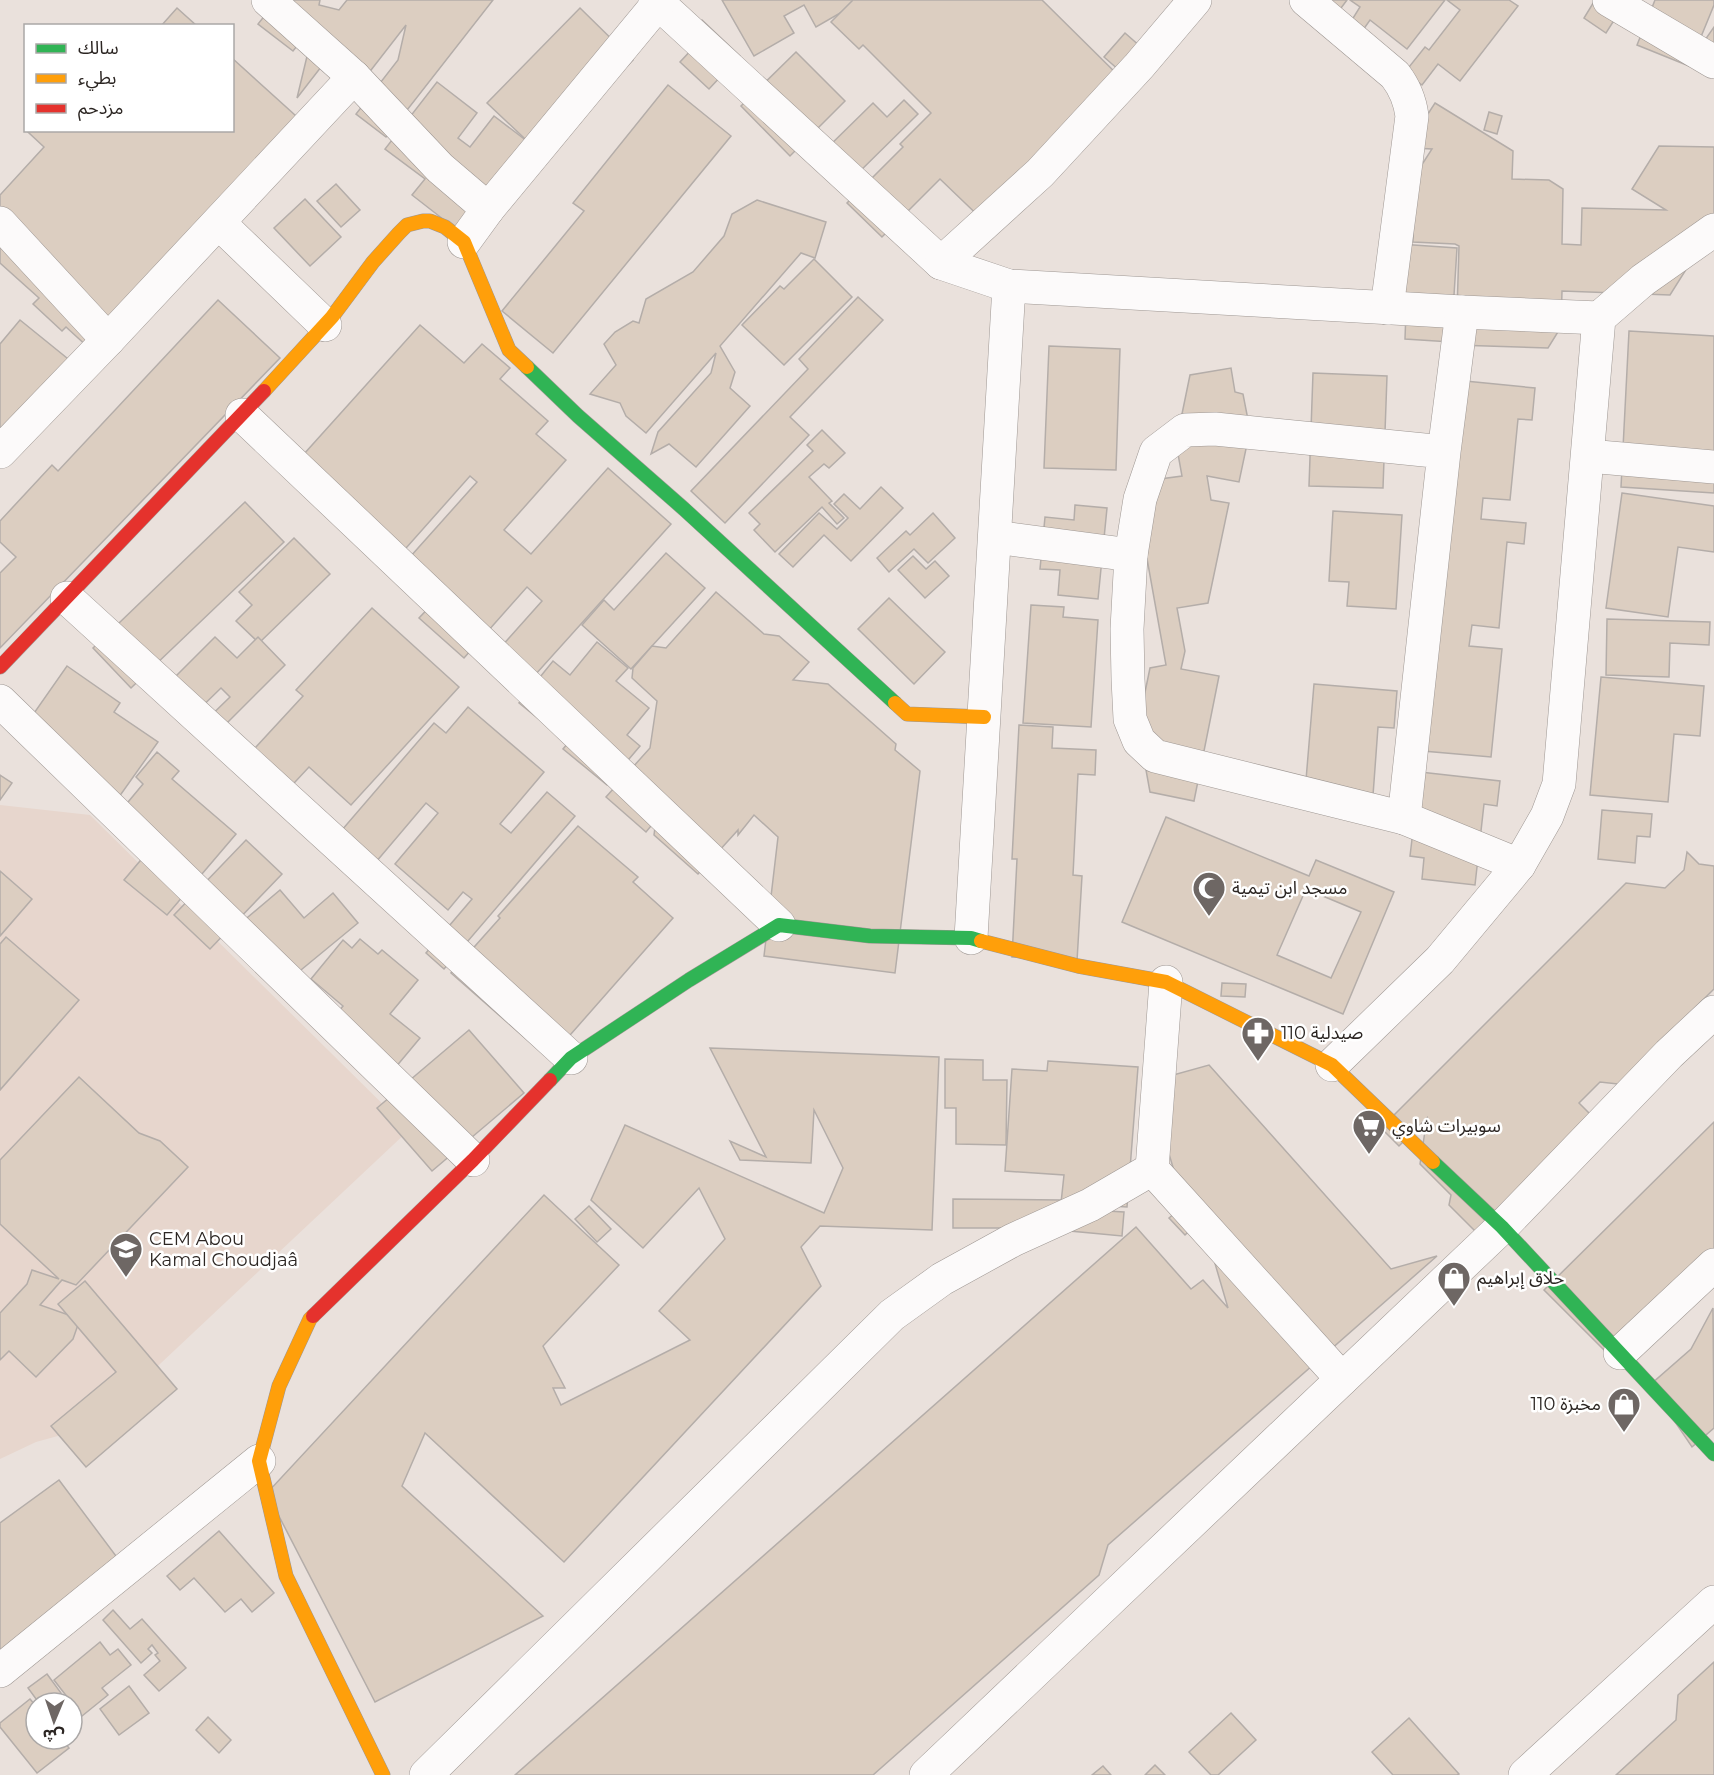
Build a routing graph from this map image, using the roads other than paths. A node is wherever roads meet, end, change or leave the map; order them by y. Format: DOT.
graph roads {
  1 [pos="268,0"];
  2 [pos="1195,0"];
  3 [pos="1306,0"];
  4 [pos="1609,0"];
  5 [pos="658,1"];
  6 [pos="1714,62"];
  7 [pos="354,77"];
  8 [pos="488,209"];
  9 [pos="0,223"];
  10 [pos="219,223"];
  11 [pos="1714,230"];
  12 [pos="464,242"];
  13 [pos="940,263"];
  14 [pos="1009,286"];
  15 [pos="1387,308"];
  16 [pos="1462,312"];
  17 [pos="1599,318"];
  18 [pos="325,325"];
  19 [pos="108,340"];
  20 [pos="242,415"];
  21 [pos="0,452"];
  22 [pos="1444,452"];
  23 [pos="1587,456"];
  24 [pos="1714,467"];
  25 [pos="995,537"];
  26 [pos="1131,555"];
  27 [pos="67,598"];
  28 [pos="0,667"];
  29 [pos="0,700"];
  30 [pos="984,717"];
  31 [pos="1404,818"];
  32 [pos="1519,865"];
  33 [pos="779,925"];
  34 [pos="971,938"];
  35 [pos="1166,982"];
  36 [pos="1714,1011"];
  37 [pos="571,1058"];
  38 [pos="1332,1065"];
  39 [pos="473,1160"];
  40 [pos="1152,1169"];
  41 [pos="1502,1227"];
  42 [pos="1714,1265"];
  43 [pos="1620,1353"];
  44 [pos="1342,1379"];
  45 [pos="1714,1454"];
  46 [pos="260,1461"];
  47 [pos="1714,1602"];
  48 [pos="0,1671"];
  49 [pos="383,1775"];
  50 [pos="426,1775"];
  51 [pos="926,1775"];
  52 [pos="1525,1775"];
  1 -- 7 [label="street"];
  2 -- 13 [label="street"];
  3 -- 15 [label="street"];
  4 -- 6 [label="street"];
  5 -- 8 [label="street"];
  5 -- 13 [label="street"];
  7 -- 8 [label="street"];
  7 -- 10 [label="street"];
  8 -- 12 [label="street"];
  9 -- 19 [label="street"];
  10 -- 18 [label="street"];
  10 -- 19 [label="street"];
  11 -- 17 [label="street"];
  12 -- 18 [label="street"];
  12 -- 30 [label="street"];
  13 -- 14 [label="street"];
  14 -- 15 [label="street"];
  14 -- 25 [label="street"];
  15 -- 16 [label="street"];
  16 -- 17 [label="street"];
  16 -- 22 [label="street"];
  17 -- 23 [label="street"];
  18 -- 20 [label="street"];
  19 -- 21 [label="street"];
  20 -- 27 [label="street"];
  20 -- 33 [label="street"];
  22 -- 26 [label="street"];
  22 -- 31 [label="street"];
  23 -- 24 [label="street"];
  23 -- 32 [label="street"];
  25 -- 26 [label="street"];
  25 -- 30 [label="street"];
  26 -- 31 [label="street"];
  27 -- 28 [label="street"];
  27 -- 37 [label="street"];
  29 -- 39 [label="street"];
  30 -- 34 [label="street"];
  31 -- 32 [label="street"];
  32 -- 38 [label="street"];
  33 -- 34 [label="street"];
  33 -- 37 [label="street"];
  34 -- 35 [label="street"];
  35 -- 38 [label="street"];
  35 -- 40 [label="street"];
  36 -- 41 [label="street"];
  37 -- 39 [label="street"];
  38 -- 41 [label="street"];
  39 -- 46 [label="street"];
  40 -- 44 [label="street"];
  40 -- 50 [label="street"];
  41 -- 43 [label="street"];
  41 -- 44 [label="street"];
  42 -- 43 [label="street"];
  43 -- 45 [label="street"];
  44 -- 51 [label="street"];
  46 -- 48 [label="street"];
  46 -- 49 [label="street"];
  47 -- 52 [label="street"];
}
